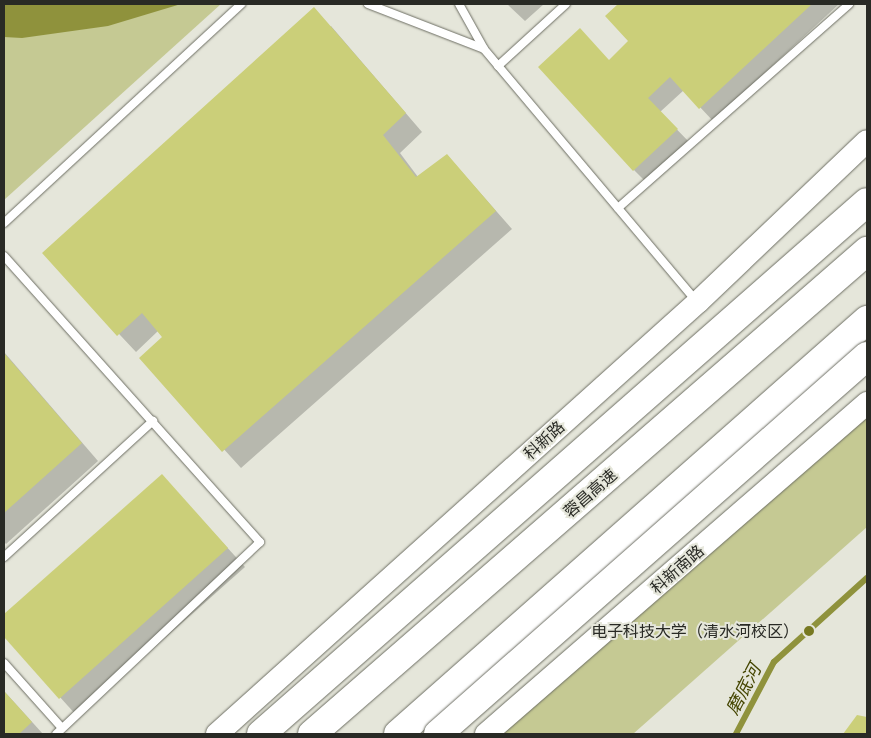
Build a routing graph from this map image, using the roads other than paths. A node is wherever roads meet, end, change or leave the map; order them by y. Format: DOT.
graph roads {
  1 [pos="241,4"];
  2 [pos="368,4"];
  3 [pos="460,4"];
  4 [pos="566,4"];
  5 [pos="849,4"];
  6 [pos="484,49"];
  7 [pos="498,66"];
  8 [pos="867,141"];
  9 [pos="867,202"];
  10 [pos="618,208"];
  11 [pos="4,223"];
  12 [pos="867,251"];
  13 [pos="4,256"];
  14 [pos="698,302"];
  15 [pos="867,320"];
  16 [pos="867,356"];
  17 [pos="867,403"];
  18 [pos="152,422"];
  19 [pos="694,475"];
  20 [pos="4,557"];
  21 [pos="4,663"];
  22 [pos="59,731"];
  23 [pos="217,734"];
  24 [pos="261,734"];
  25 [pos="312,734"];
  26 [pos="398,734"];
  27 [pos="438,734"];
  28 [pos="458,734"];
  29 [pos="486,734"];
  1 -- 11 [label="lane"];
  2 -- 6 [label="lane"];
  3 -- 6 [label="lane"];
  4 -- 7 [label="lane"];
  5 -- 10 [label="lane"];
  6 -- 7 [label="lane"];
  7 -- 10 [label="lane"];
  8 -- 14 [label="main road, 科新路"];
  9 -- 24 [label="highway"];
  10 -- 14 [label="lane"];
  12 -- 25 [label="highway, 蓉昌高速"];
  13 -- 18 [label="lane"];
  14 -- 23 [label="main road, 科新路"];
  15 -- 19 [label="highway"];
  16 -- 27 [label="highway, bridge"];
  17 -- 29 [label="main road, 科新南路"];
  18 -- 20 [label="lane"];
  18 -- 22 [label="lane"];
  19 -- 26 [label="highway"];
  19 -- 28 [label="highway"];
  21 -- 22 [label="lane"];
}
